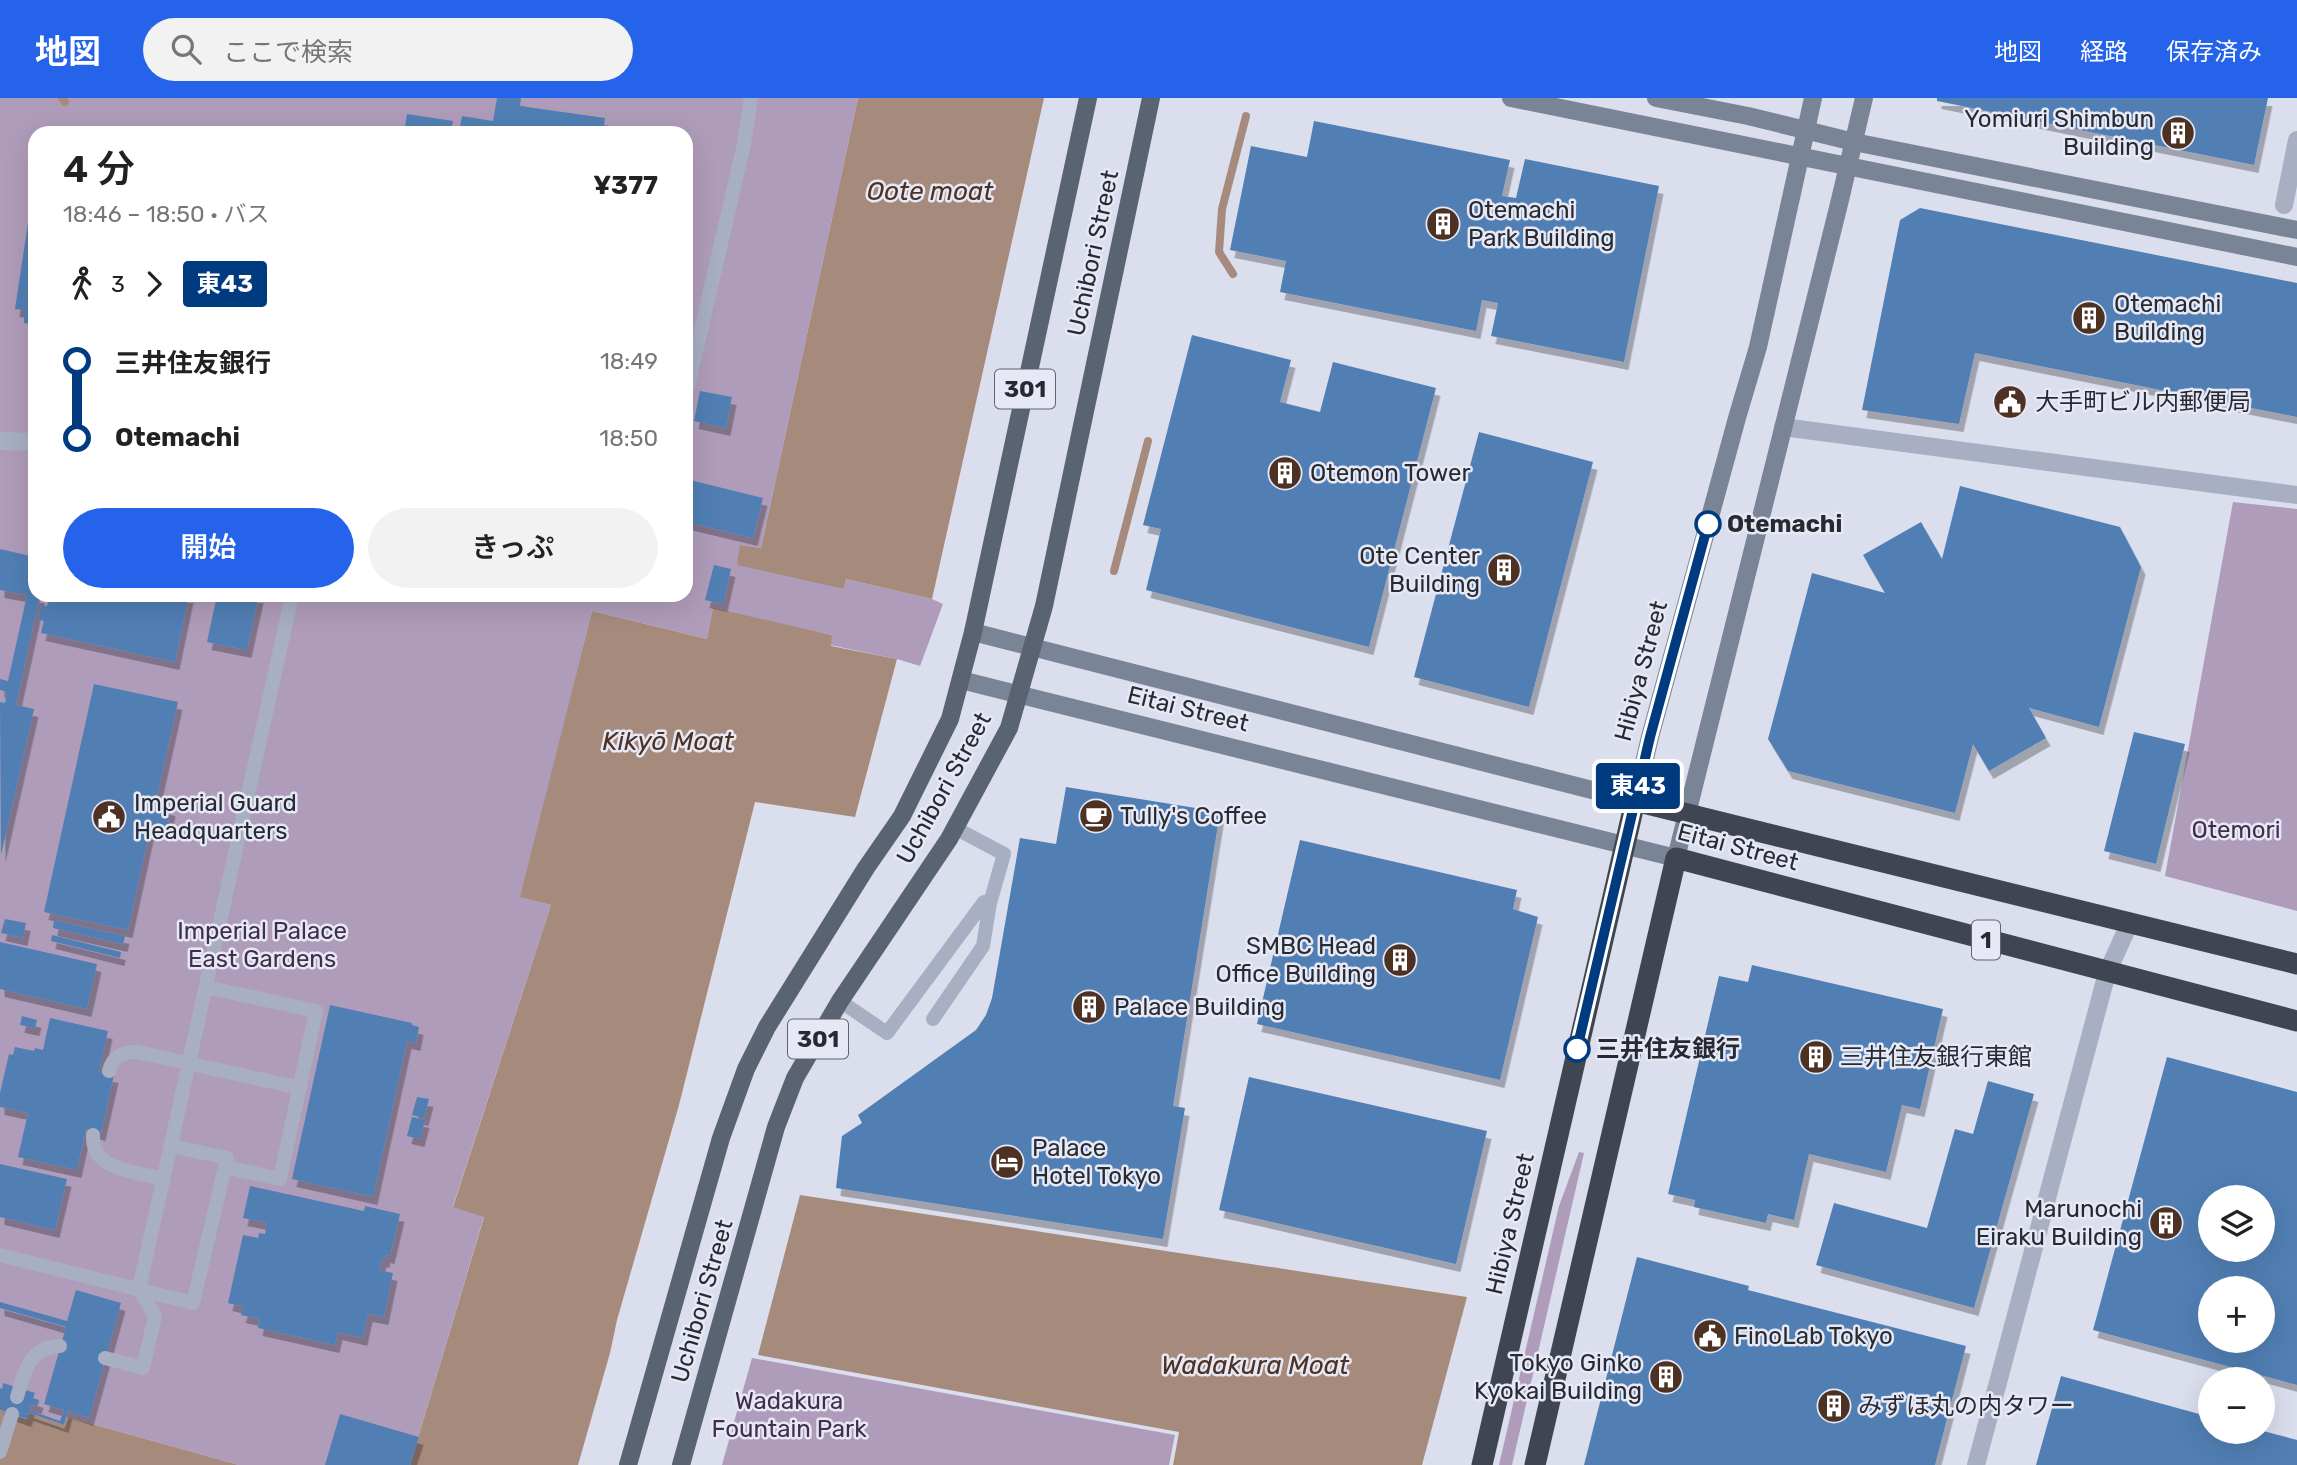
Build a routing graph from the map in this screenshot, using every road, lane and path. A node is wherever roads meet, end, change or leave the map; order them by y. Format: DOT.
graph roads {
  1 [pos="751,98"];
  2 [pos="1088,98"];
  3 [pos="1151,98"];
  4 [pos="1511,98"];
  5 [pos="1656,98"];
  6 [pos="1813,98"];
  7 [pos="1864,98"];
  8 [pos="1807,132"];
  9 [pos="2297,140"];
  10 [pos="1854,142"];
  11 [pos="1800,158"];
  12 [pos="1848,167"];
  13 [pos="2284,205"];
  14 [pos="2297,230"];
  15 [pos="2297,257"];
  16 [pos="693,365"];
  17 [pos="1783,427"];
  18 [pos="0,441"];
  19 [pos="28,442"];
  20 [pos="2297,495"];
  21 [pos="290,602"];
  22 [pos="973,632"];
  23 [pos="1031,647"];
  24 [pos="961,680"];
  25 [pos="1020,694"];
  26 [pos="1635,801"];
  27 [pos="1686,812"];
  28 [pos="955,828"];
  29 [pos="1625,844"];
  30 [pos="1676,858"];
  31 [pos="990,903"];
  32 [pos="2130,922"];
  33 [pos="2297,964"];
  34 [pos="2107,973"];
  35 [pos="206,986"];
  36 [pos="840,1001"];
  37 [pos="933,1019"];
  38 [pos="2297,1021"];
  39 [pos="189,1065"];
  40 [pos="109,1071"];
  41 [pos="299,1088"];
  42 [pos="93,1135"];
  43 [pos="171,1146"];
  44 [pos="225,1167"];
  45 [pos="164,1179"];
  46 [pos="0,1255"];
  47 [pos="139,1289"];
  48 [pos="60,1346"];
  49 [pos="105,1358"];
  50 [pos="17,1397"];
  51 [pos="12,1414"];
  52 [pos="0,1452"];
  53 [pos="628,1465"];
  54 [pos="681,1465"];
  55 [pos="1482,1465"];
  56 [pos="1535,1465"];
  57 [pos="1976,1465"];
  1 -- 16 [label="lane"];
  2 -- 22 [label="main road, Uchibori Street / 301"];
  3 -- 23 [label="main road, Uchibori Street / 301"];
  4 -- 11 [label="main road"];
  5 -- 8 [label="main road"];
  6 -- 8 [label="main road, Hibiya Street"];
  7 -- 10 [label="main road"];
  8 -- 10 [label="main road"];
  8 -- 11 [label="main road, Hibiya Street"];
  9 -- 13 [label="street"];
  10 -- 12 [label="main road"];
  10 -- 14 [label="main road"];
  11 -- 12 [label="main road"];
  11 -- 26 [label="main road, Hibiya Street"];
  12 -- 15 [label="main road"];
  12 -- 17 [label="main road"];
  17 -- 20 [label="street"];
  17 -- 27 [label="main road"];
  18 -- 19 [label="street"];
  21 -- 35 [label="lane"];
  22 -- 23 [label="main road, Eitai Street"];
  22 -- 24 [label="main road, Uchibori Street / 301"];
  23 -- 25 [label="main road, Uchibori Street / 301"];
  23 -- 26 [label="main road, Eitai Street"];
  24 -- 25 [label="main road, Eitai Street"];
  24 -- 53 [label="main road, Uchibori Street / 301"];
  25 -- 28 [label="main road, Uchibori Street / 301"];
  25 -- 29 [label="main road, Eitai Street"];
  26 -- 27 [label="highway, Eitai Street / 1"];
  26 -- 29 [label="highway, Hibiya Street"];
  27 -- 30 [label="main road"];
  27 -- 32 [label="highway, Eitai Street / 1"];
  28 -- 31 [label="lane"];
  28 -- 36 [label="main road, Uchibori Street / 301"];
  29 -- 30 [label="main road, Eitai Street"];
  29 -- 55 [label="highway, Hibiya Street"];
  30 -- 34 [label="highway, Eitai Street / 1"];
  30 -- 56 [label="highway"];
  31 -- 36 [label="lane"];
  31 -- 37 [label="lane"];
  32 -- 33 [label="highway, Eitai Street / 1"];
  32 -- 34 [label="street"];
  34 -- 38 [label="highway, Eitai Street / 1"];
  34 -- 57 [label="street"];
  35 -- 39 [label="lane"];
  35 -- 41 [label="lane"];
  36 -- 54 [label="main road, Uchibori Street / 301"];
  39 -- 40 [label="lane"];
  39 -- 41 [label="lane"];
  39 -- 43 [label="lane"];
  41 -- 44 [label="lane"];
  42 -- 45 [label="lane"];
  43 -- 44 [label="lane"];
  43 -- 45 [label="lane"];
  44 -- 47 [label="lane"];
  45 -- 47 [label="lane"];
  46 -- 47 [label="lane"];
  47 -- 49 [label="lane"];
  48 -- 50 [label="lane"];
  51 -- 52 [label="lane"];
}
